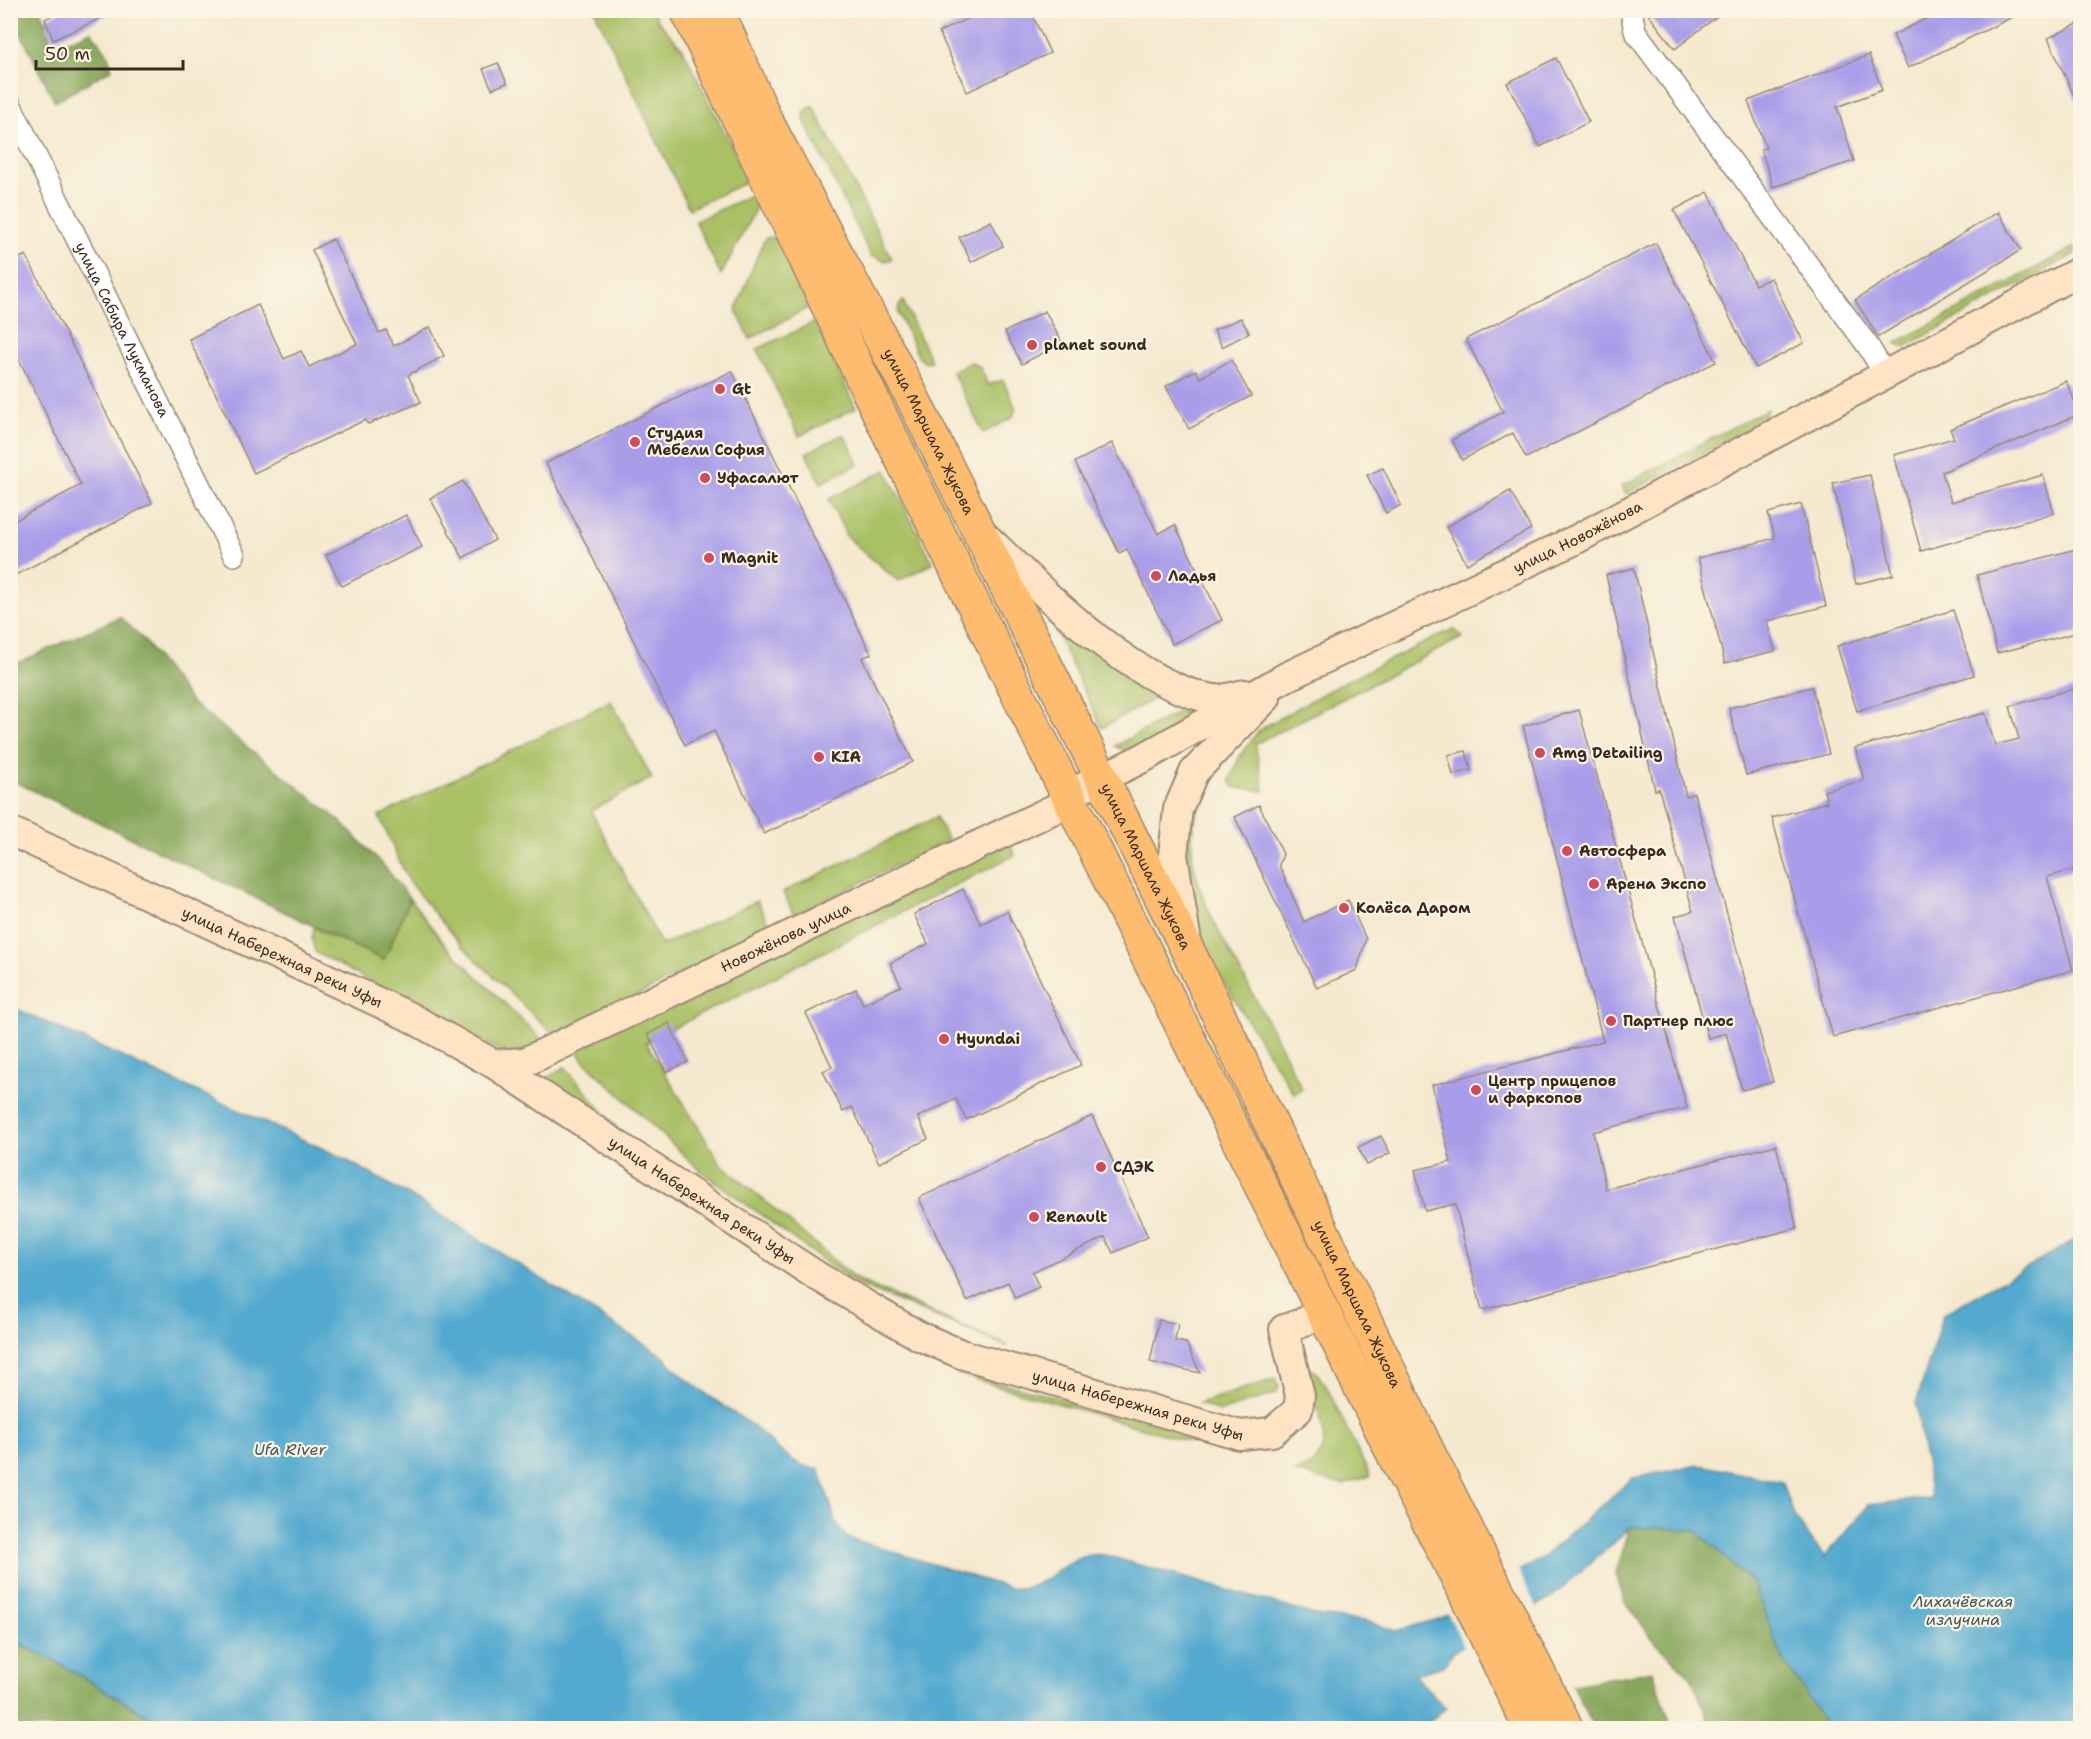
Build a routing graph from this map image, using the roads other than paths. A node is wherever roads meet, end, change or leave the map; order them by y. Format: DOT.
graph roads {
  1 [pos="687,10"];
  2 [pos="717,10"];
  3 [pos="1631,10"];
  4 [pos="10,104"];
  5 [pos="2080,271"];
  6 [pos="1886,376"];
  7 [pos="978,530"];
  8 [pos="234,555"];
  9 [pos="1286,677"];
  10 [pos="1102,778"];
  11 [pos="1069,794"];
  12 [pos="10,831"];
  13 [pos="1190,955"];
  14 [pos="494,1064"];
  15 [pos="1323,1312"];
  16 [pos="1530,1728"];
  17 [pos="1566,1728"];
  1 -- 11 [label="main road"];
  2 -- 7 [label="main road, улица Маршала Жукова"];
  3 -- 6 [label="street"];
  4 -- 8 [label="street, улица Сабира Лукманова"];
  5 -- 6 [label="street, улица Новожёнова"];
  6 -- 9 [label="street, улица Новожёнова"];
  7 -- 9 [label="street"];
  7 -- 10 [label="main road, улица Маршала Жукова"];
  9 -- 10 [label="street, улица Новожёнова"];
  9 -- 13 [label="street"];
  10 -- 11 [label="street, улица Новожёнова"];
  10 -- 13 [label="main road, улица Маршала Жукова"];
  11 -- 14 [label="street, Новожёнова улица"];
  11 -- 15 [label="main road"];
  12 -- 14 [label="street, улица Набережная реки Уфы"];
  13 -- 17 [label="main road, улица Маршала Жукова"];
  14 -- 15 [label="street, улица Набережная реки Уфы"];
  15 -- 16 [label="main road"];
}
